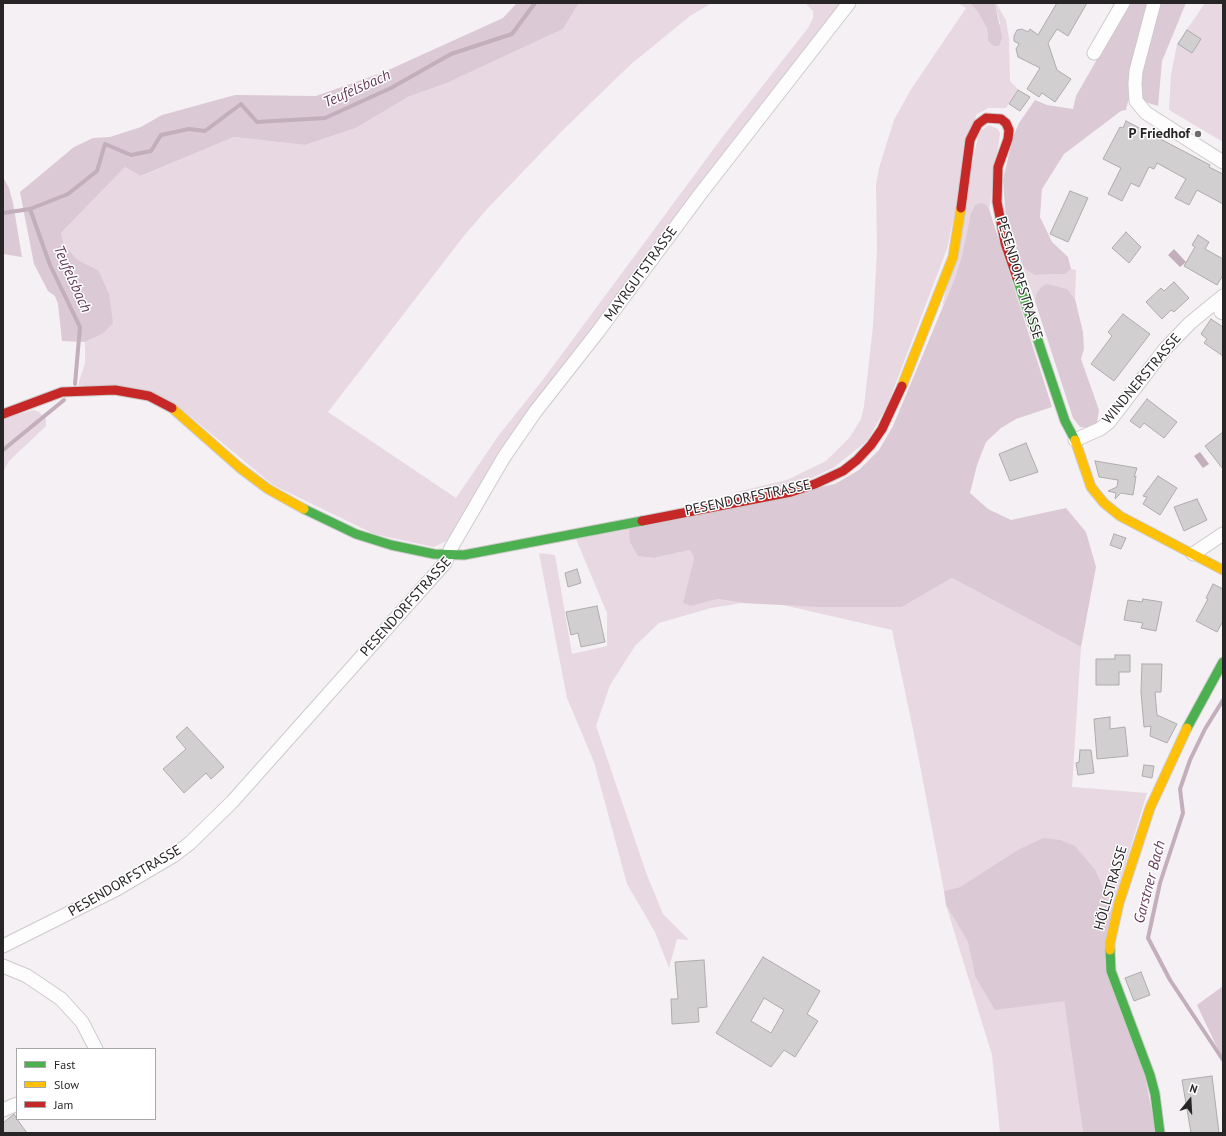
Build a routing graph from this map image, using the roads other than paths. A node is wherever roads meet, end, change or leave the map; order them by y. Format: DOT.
graph roads {
  1 [pos="849,3"];
  2 [pos="1123,3"];
  3 [pos="1154,3"];
  4 [pos="1094,53"];
  5 [pos="1223,162"];
  6 [pos="1223,296"];
  7 [pos="3,414"];
  8 [pos="1075,440"];
  9 [pos="1223,534"];
  10 [pos="1193,554"];
  11 [pos="449,555"];
  12 [pos="1223,570"];
  13 [pos="1223,662"];
  14 [pos="3,946"];
  15 [pos="3,966"];
  16 [pos="95,1048"];
  17 [pos="16,1104"];
  18 [pos="3,1110"];
  19 [pos="1160,1133"];
  1 -- 11 [label="street, MAYRGUTSTRASSE"];
  2 -- 4 [label="street"];
  3 -- 5 [label="street"];
  6 -- 8 [label="street, WINDNERSTRASSE"];
  7 -- 11 [label="street"];
  8 -- 10 [label="street, PESENDORFSTRASSE"];
  8 -- 11 [label="street, PESENDORFSTRASSE"];
  9 -- 10 [label="street"];
  10 -- 12 [label="street, PESENDORFSTRASSE"];
  11 -- 14 [label="street, PESENDORFSTRASSE"];
  13 -- 19 [label="street, HÖLLSTRASSE"];
  15 -- 16 [label="street"];
  17 -- 18 [label="street"];
}
